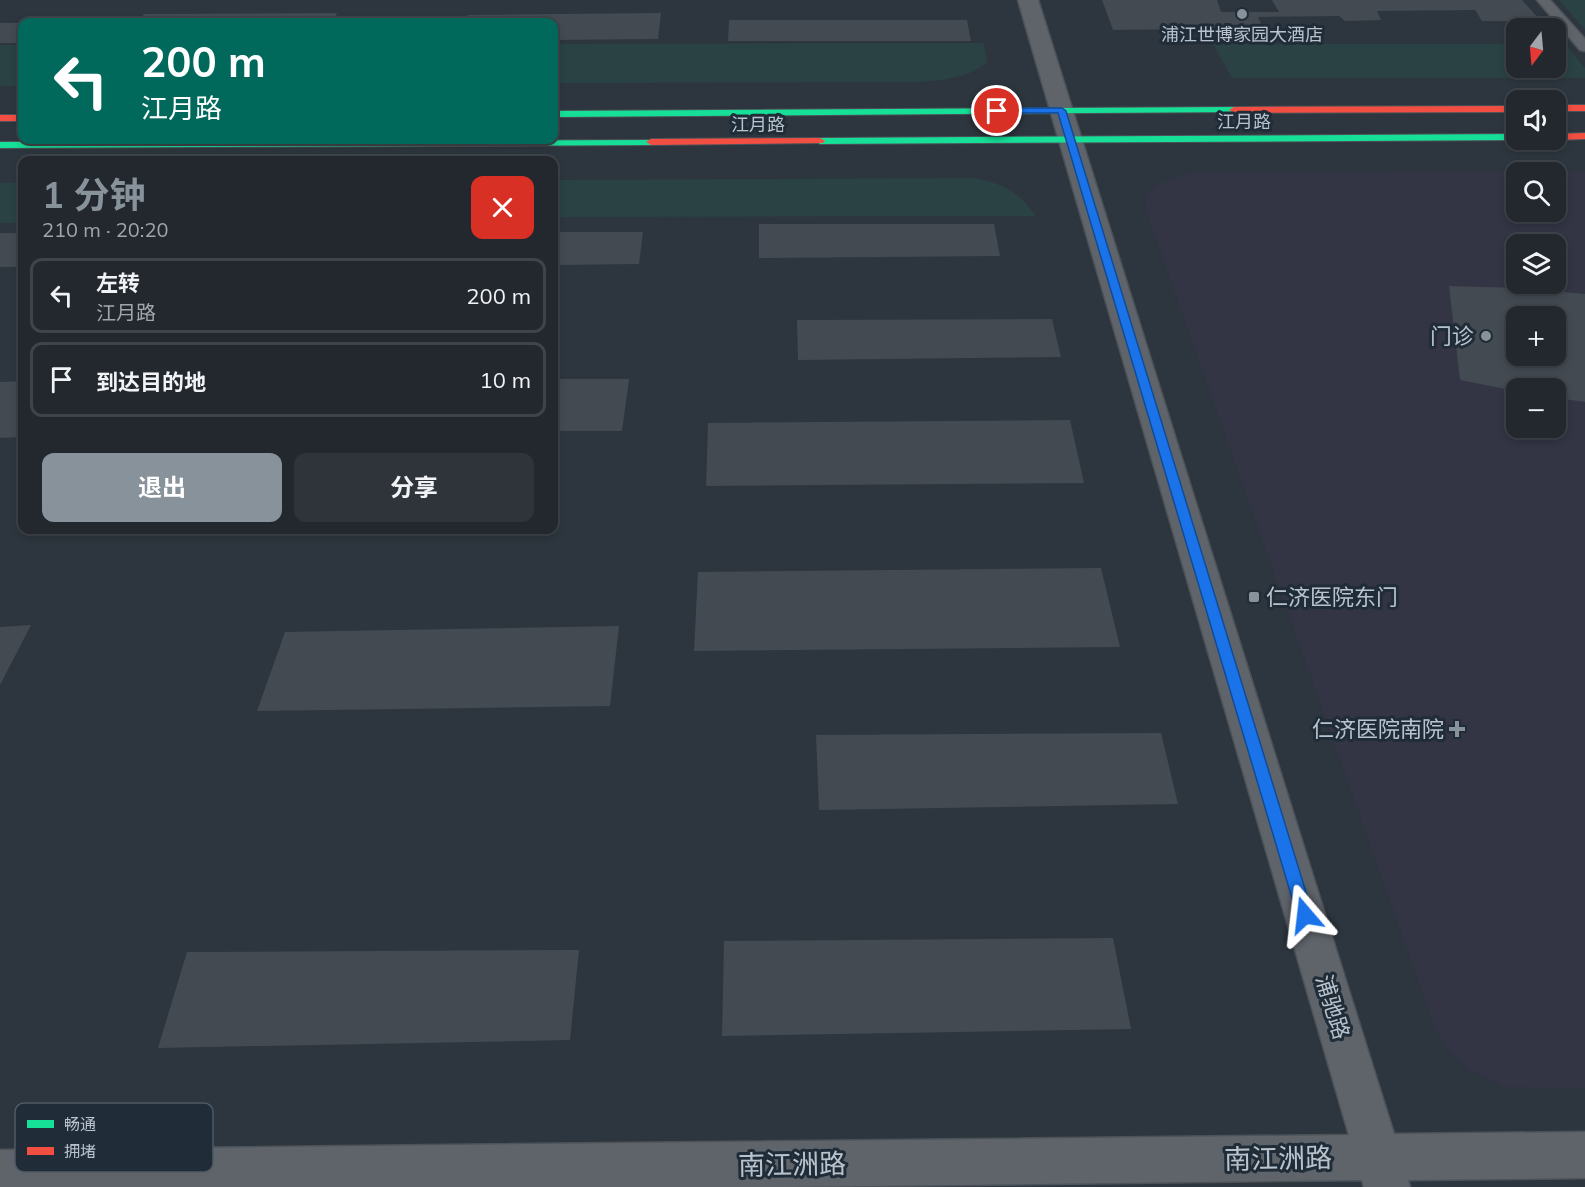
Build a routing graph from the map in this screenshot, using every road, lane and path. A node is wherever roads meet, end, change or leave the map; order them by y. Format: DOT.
graph roads {
  1 [pos="1029,0"];
  2 [pos="1544,0"];
  3 [pos="1585,47"];
  4 [pos="1506,108"];
  5 [pos="1566,108"];
  6 [pos="1585,108"];
  7 [pos="558,114"];
  8 [pos="0,118"];
  9 [pos="18,118"];
  10 [pos="1066,125"];
  11 [pos="558,135"];
  12 [pos="1585,136"];
  13 [pos="1506,137"];
  14 [pos="1566,137"];
  15 [pos="53,144"];
  16 [pos="0,145"];
  17 [pos="1585,1155"];
  18 [pos="1383,1172"];
  19 [pos="0,1173"];
  1 -- 10 [label="street, 浦驰路"];
  2 -- 3 [label="lane"];
  4 -- 10 [label="street, 江月路"];
  5 -- 6 [label="street"];
  7 -- 10 [label="street, 江月路"];
  8 -- 9 [label="street"];
  10 -- 11 [label="street, 江月路"];
  10 -- 13 [label="street, 江月路"];
  10 -- 18 [label="street, 浦驰路"];
  12 -- 14 [label="street"];
  15 -- 16 [label="street, 江月路"];
  17 -- 18 [label="street, 南江洲路"];
  18 -- 19 [label="street, 南江洲路"];
}
